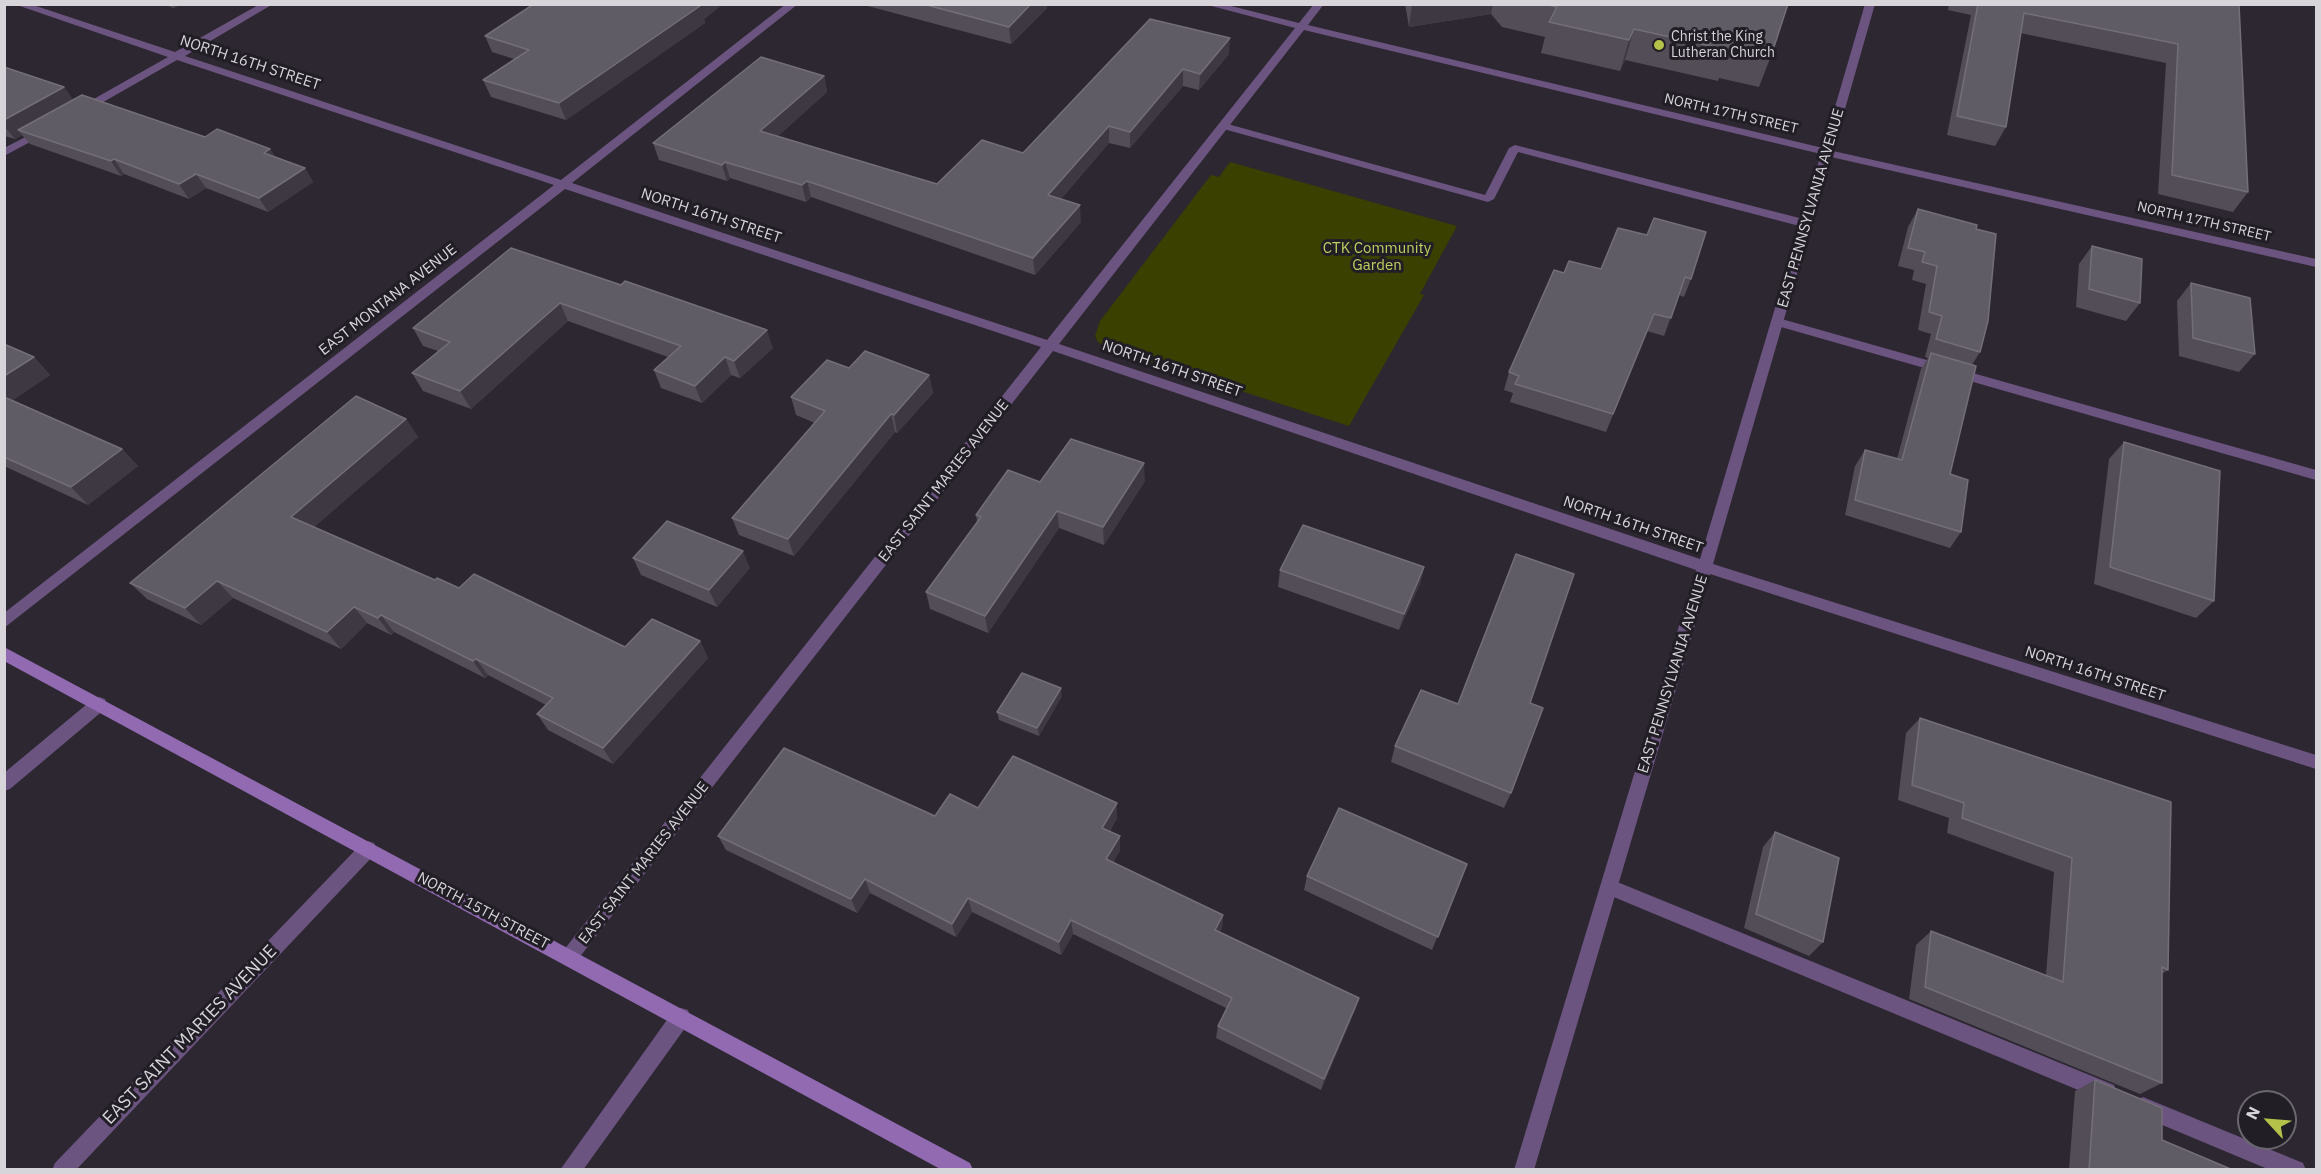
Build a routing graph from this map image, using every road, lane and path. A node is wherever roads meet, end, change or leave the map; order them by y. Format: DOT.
graph roads {
  1 [pos="19,4"];
  2 [pos="268,4"];
  3 [pos="793,4"];
  4 [pos="1209,4"];
  5 [pos="1319,4"];
  6 [pos="1870,4"];
  7 [pos="1301,27"];
  8 [pos="176,56"];
  9 [pos="1224,126"];
  10 [pos="1825,152"];
  11 [pos="4,153"];
  12 [pos="562,184"];
  13 [pos="1807,224"];
  14 [pos="2316,266"];
  15 [pos="1778,322"];
  16 [pos="1051,346"];
  17 [pos="2316,475"];
  18 [pos="1705,567"];
  19 [pos="4,622"];
  20 [pos="4,653"];
  21 [pos="99,704"];
  22 [pos="2316,762"];
  23 [pos="4,784"];
  24 [pos="368,849"];
  25 [pos="1610,887"];
  26 [pos="569,957"];
  27 [pos="681,1017"];
  28 [pos="62,1170"];
  29 [pos="570,1170"];
  30 [pos="963,1170"];
  31 [pos="1524,1170"];
  32 [pos="2296,1170"];
  1 -- 8 [label="street, NORTH 16TH STREET"];
  2 -- 8 [label="street"];
  3 -- 12 [label="street, EAST MONTANA AVENUE"];
  4 -- 7 [label="street, NORTH 17TH STREET"];
  5 -- 7 [label="street, EAST SAINT MARIES AVENUE"];
  6 -- 10 [label="street, EAST PENNSYLVANIA AVENUE"];
  7 -- 9 [label="street, EAST SAINT MARIES AVENUE"];
  7 -- 10 [label="street, NORTH 17TH STREET"];
  8 -- 11 [label="street"];
  8 -- 12 [label="street, NORTH 16TH STREET"];
  9 -- 13 [label="street"];
  9 -- 16 [label="street, EAST SAINT MARIES AVENUE"];
  10 -- 13 [label="street, EAST PENNSYLVANIA AVENUE"];
  10 -- 14 [label="street, NORTH 17TH STREET"];
  12 -- 16 [label="street, NORTH 16TH STREET"];
  12 -- 19 [label="street, EAST MONTANA AVENUE"];
  13 -- 15 [label="street, EAST PENNSYLVANIA AVENUE"];
  15 -- 17 [label="street"];
  15 -- 18 [label="street, EAST PENNSYLVANIA AVENUE"];
  16 -- 18 [label="street, NORTH 16TH STREET"];
  16 -- 26 [label="street, EAST SAINT MARIES AVENUE"];
  18 -- 22 [label="street, NORTH 16TH STREET"];
  18 -- 25 [label="street, EAST PENNSYLVANIA AVENUE"];
  20 -- 21 [label="main road, NORTH 15TH STREET"];
  21 -- 23 [label="street"];
  21 -- 24 [label="main road, NORTH 15TH STREET"];
  24 -- 26 [label="main road, NORTH 15TH STREET"];
  24 -- 28 [label="street, EAST SAINT MARIES AVENUE"];
  25 -- 31 [label="street, EAST PENNSYLVANIA AVENUE"];
  25 -- 32 [label="street"];
  26 -- 27 [label="main road, NORTH 15TH STREET"];
  27 -- 29 [label="street"];
  27 -- 30 [label="main road, NORTH 15TH STREET"];
}
